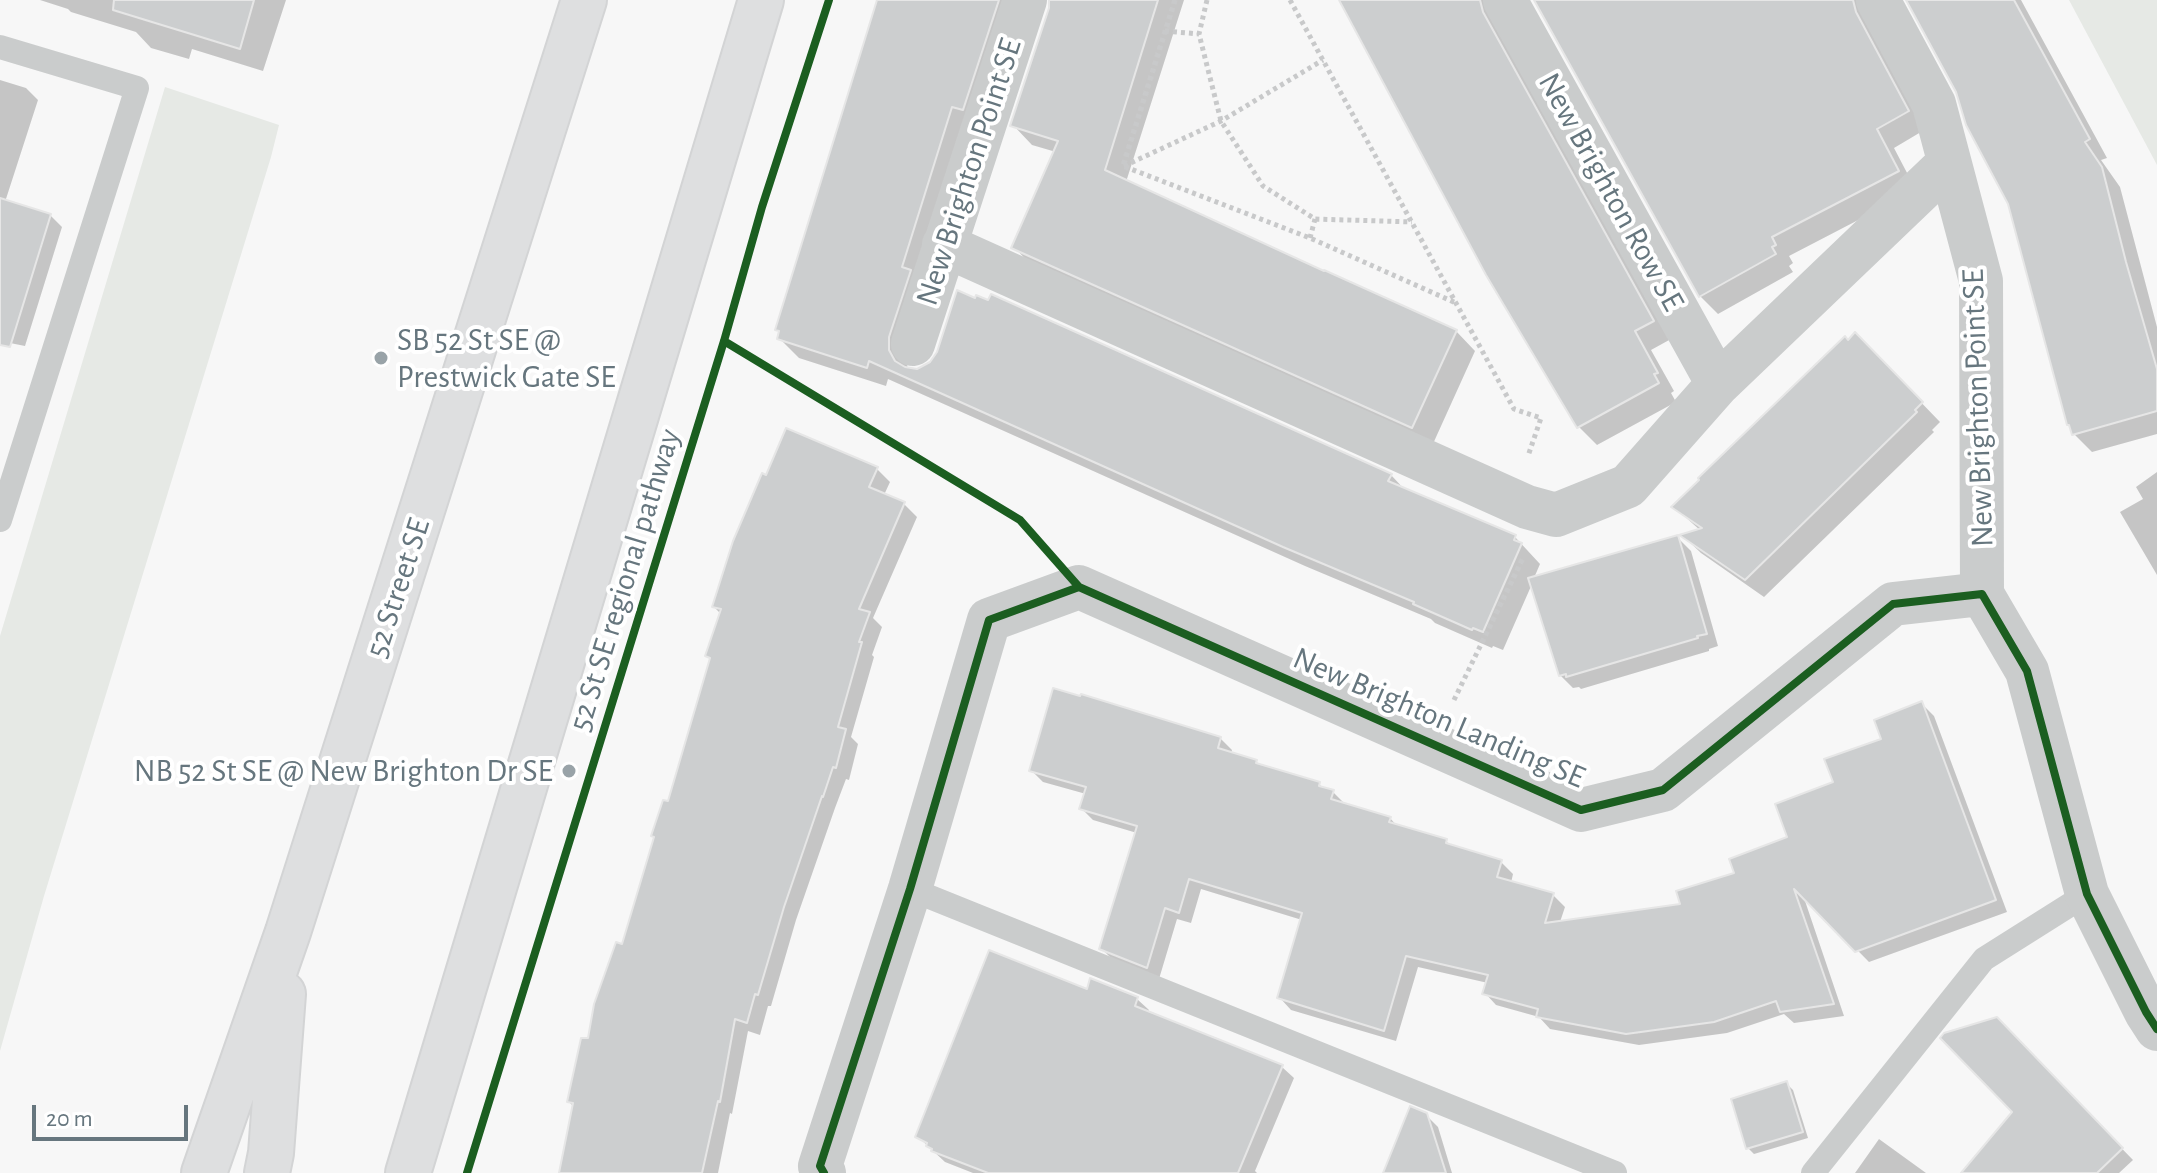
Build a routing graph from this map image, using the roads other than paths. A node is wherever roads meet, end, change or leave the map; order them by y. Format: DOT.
graph roads {
  1 [pos="584,0"];
  2 [pos="761,0"];
  3 [pos="1025,0"];
  4 [pos="1505,0"];
  5 [pos="1878,0"];
  6 [pos="0,47"];
  7 [pos="1949,163"];
  8 [pos="944,245"];
  9 [pos="913,344"];
  10 [pos="1718,384"];
  11 [pos="0,520"];
  12 [pos="1982,594"];
  13 [pos="910,889"];
  14 [pos="2087,894"];
  15 [pos="288,932"];
  16 [pos="2157,1029"];
  17 [pos="204,1173"];
  18 [pos="267,1173"];
  19 [pos="408,1173"];
  20 [pos="824,1173"];
  21 [pos="1615,1173"];
  22 [pos="1813,1173"];
  1 -- 15 [label="main road, 52 Street SE"];
  2 -- 19 [label="main road"];
  3 -- 8 [label="street, New Brighton Point SE"];
  4 -- 10 [label="street, New Brighton Row SE"];
  5 -- 7 [label="street, New Brighton Point SE"];
  6 -- 11 [label="lane"];
  7 -- 10 [label="street"];
  7 -- 12 [label="street, New Brighton Point SE"];
  8 -- 9 [label="street, New Brighton Point SE"];
  8 -- 10 [label="street"];
  12 -- 13 [label="street, New Brighton Landing SE"];
  12 -- 14 [label="street"];
  13 -- 20 [label="street, New Brighton Landing SE"];
  13 -- 21 [label="lane"];
  14 -- 16 [label="street"];
  14 -- 22 [label="lane"];
  15 -- 17 [label="main road, 52 Street SE"];
  15 -- 18 [label="main road"];
}
